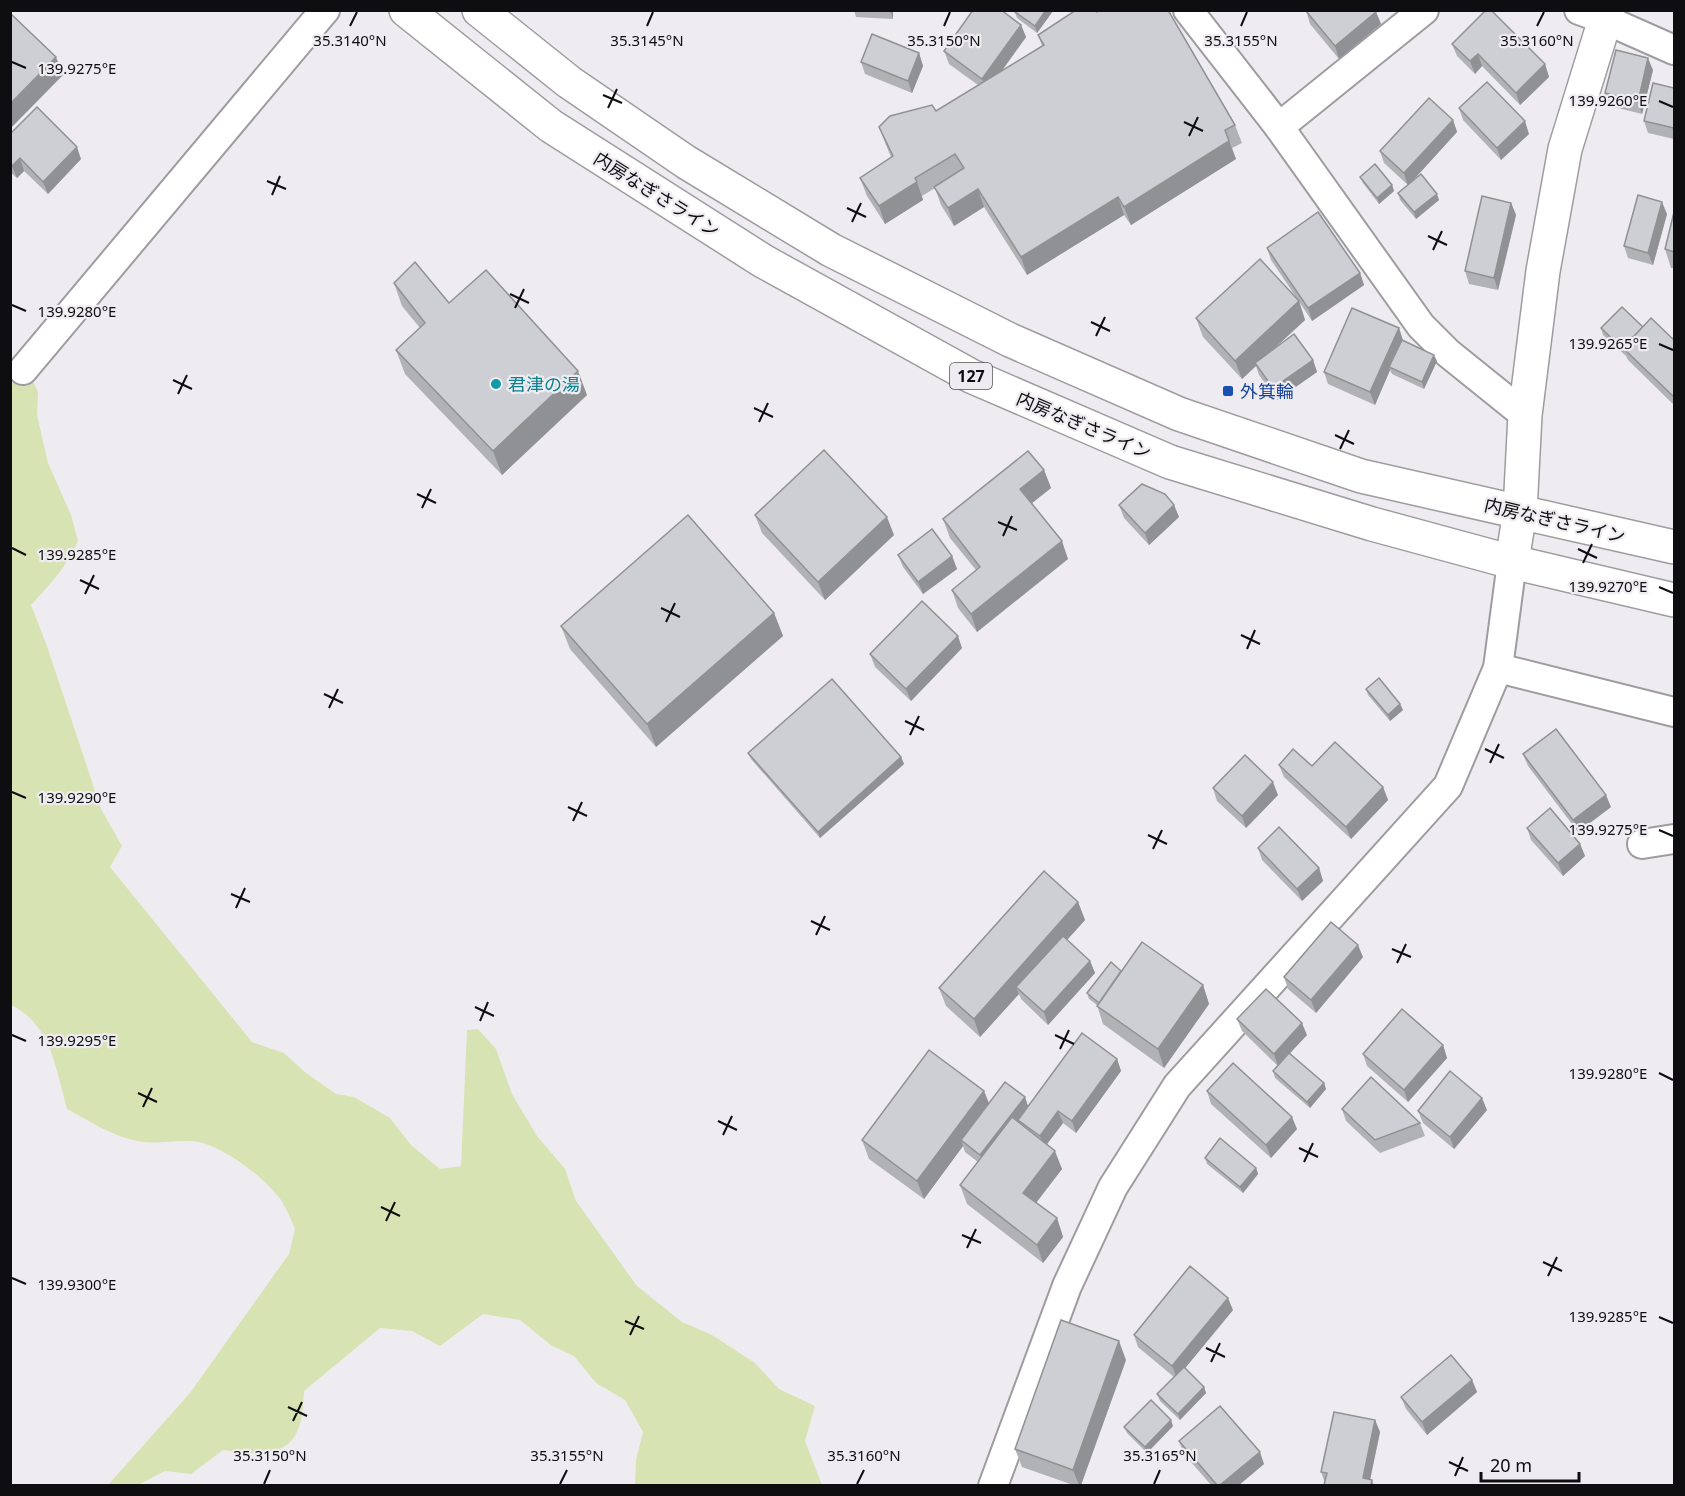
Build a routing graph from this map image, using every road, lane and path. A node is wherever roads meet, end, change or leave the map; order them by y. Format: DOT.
graph roads {
  1 [pos="325,10"];
  2 [pos="406,10"];
  3 [pos="479,10"];
  4 [pos="1188,10"];
  5 [pos="1424,10"];
  6 [pos="1597,13"];
  7 [pos="1674,50"];
  8 [pos="1279,127"];
  9 [pos="22,370"];
  10 [pos="1525,415"];
  11 [pos="1520,511"];
  12 [pos="1674,547"];
  13 [pos="1512,562"];
  14 [pos="1674,600"];
  15 [pos="1498,668"];
  16 [pos="1674,712"];
  17 [pos="1674,838"];
  18 [pos="1642,844"];
  19 [pos="993,1485"];
  1 -- 9 [label="street"];
  2 -- 13 [label="main road, 内房なぎさライン / 127"];
  3 -- 11 [label="main road, 内房なぎさライン"];
  4 -- 8 [label="street"];
  5 -- 8 [label="street"];
  6 -- 7 [label="street"];
  6 -- 10 [label="main road"];
  8 -- 10 [label="street"];
  10 -- 11 [label="main road"];
  11 -- 12 [label="main road, 内房なぎさライン"];
  11 -- 13 [label="main road"];
  13 -- 14 [label="main road, 内房なぎさライン / 127"];
  13 -- 15 [label="street"];
  15 -- 16 [label="street"];
  15 -- 19 [label="street"];
  17 -- 18 [label="street"];
}
